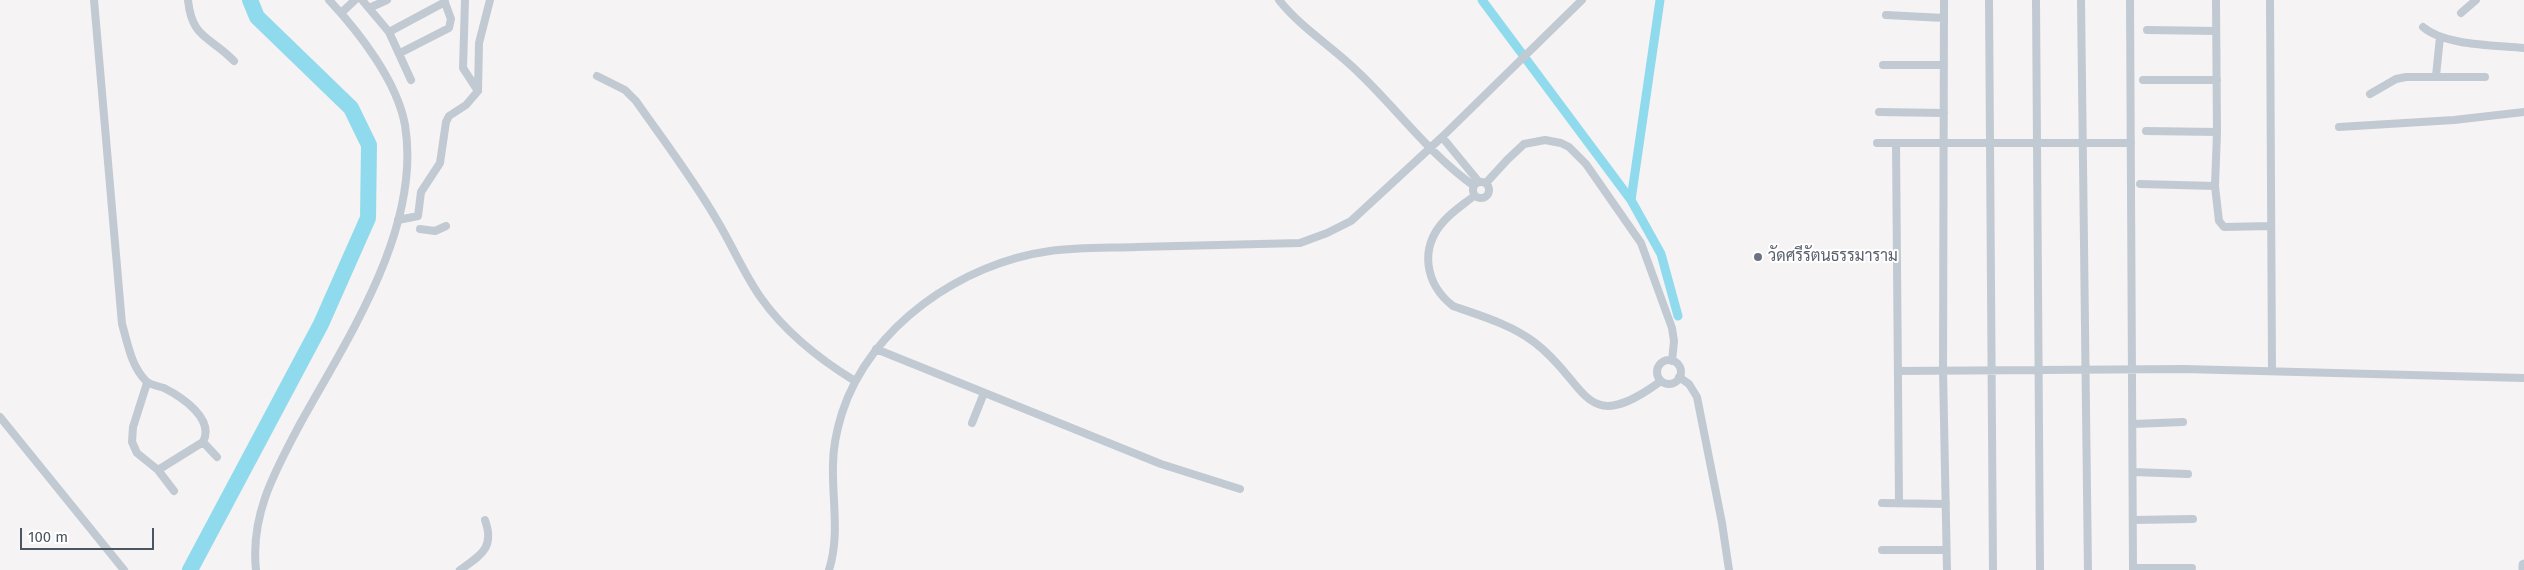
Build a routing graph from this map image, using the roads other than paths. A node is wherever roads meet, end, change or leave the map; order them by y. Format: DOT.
graph roads {
  1 [pos="94,0"];
  2 [pos="188,0"];
  3 [pos="329,0"];
  4 [pos="356,0"];
  5 [pos="362,0"];
  6 [pos="387,0"];
  7 [pos="464,0"];
  8 [pos="490,0"];
  9 [pos="1279,0"];
  10 [pos="1582,0"];
  11 [pos="1944,0"];
  12 [pos="1989,0"];
  13 [pos="2036,0"];
  14 [pos="2081,0"];
  15 [pos="2130,0"];
  16 [pos="2216,0"];
  17 [pos="2270,0"];
  18 [pos="2476,0"];
  19 [pos="444,1"];
  20 [pos="369,8"];
  21 [pos="341,13"];
  22 [pos="2462,13"];
  23 [pos="1886,15"];
  24 [pos="1944,18"];
  25 [pos="2424,27"];
  26 [pos="2147,30"];
  27 [pos="389,32"];
  28 [pos="2216,32"];
  29 [pos="2440,37"];
  30 [pos="2524,48"];
  31 [pos="400,53"];
  32 [pos="234,61"];
  33 [pos="1883,65"];
  34 [pos="1944,65"];
  35 [pos="598,76"];
  36 [pos="2436,76"];
  37 [pos="2485,77"];
  38 [pos="411,80"];
  39 [pos="2143,80"];
  40 [pos="2217,80"];
  41 [pos="478,91"];
  42 [pos="2370,94"];
  43 [pos="1879,112"];
  44 [pos="2524,112"];
  45 [pos="1944,113"];
  46 [pos="2339,127"];
  47 [pos="2146,131"];
  48 [pos="2217,132"];
  49 [pos="1442,137"];
  50 [pos="2131,142"];
  51 [pos="1877,143"];
  52 [pos="1896,143"];
  53 [pos="1943,143"];
  54 [pos="1989,143"];
  55 [pos="2038,143"];
  56 [pos="2085,143"];
  57 [pos="1431,148"];
  58 [pos="1462,161"];
  59 [pos="1454,169"];
  60 [pos="1479,184"];
  61 [pos="2140,184"];
  62 [pos="2215,186"];
  63 [pos="1474,196"];
  64 [pos="398,220"];
  65 [pos="446,226"];
  66 [pos="2271,226"];
  67 [pos="420,229"];
  68 [pos="876,349"];
  69 [pos="1672,361"];
  70 [pos="2133,369"];
  71 [pos="2087,370"];
  72 [pos="1898,371"];
  73 [pos="1943,371"];
  74 [pos="2039,371"];
  75 [pos="1991,372"];
  76 [pos="2272,372"];
  77 [pos="1679,377"];
  78 [pos="2524,378"];
  79 [pos="855,381"];
  80 [pos="1661,381"];
  81 [pos="147,383"];
  82 [pos="984,393"];
  83 [pos="0,417"];
  84 [pos="2183,422"];
  85 [pos="972,423"];
  86 [pos="2133,424"];
  87 [pos="203,442"];
  88 [pos="217,457"];
  89 [pos="158,470"];
  90 [pos="2133,472"];
  91 [pos="2188,474"];
  92 [pos="1240,489"];
  93 [pos="174,491"];
  94 [pos="1882,503"];
  95 [pos="1899,504"];
  96 [pos="1946,504"];
  97 [pos="2193,519"];
  98 [pos="486,520"];
  99 [pos="2134,520"];
  100 [pos="1882,550"];
  101 [pos="1946,550"];
  102 [pos="2524,565"];
  103 [pos="2192,568"];
  104 [pos="2134,569"];
  105 [pos="124,570"];
  106 [pos="256,570"];
  107 [pos="460,570"];
  108 [pos="829,570"];
  109 [pos="1729,570"];
  110 [pos="1947,570"];
  111 [pos="1993,570"];
  112 [pos="2040,570"];
  113 [pos="2088,570"];
  114 [pos="2524,570"];
  1 -- 81 [label="street"];
  2 -- 32 [label="street"];
  3 -- 21 [label="street"];
  4 -- 21 [label="street"];
  5 -- 20 [label="street"];
  6 -- 20 [label="street"];
  7 -- 41 [label="street"];
  8 -- 41 [label="street"];
  9 -- 57 [label="street"];
  10 -- 49 [label="street"];
  11 -- 24 [label="street"];
  12 -- 54 [label="street"];
  13 -- 55 [label="street"];
  14 -- 56 [label="street"];
  15 -- 50 [label="street"];
  16 -- 28 [label="street"];
  17 -- 66 [label="street"];
  18 -- 22 [label="street"];
  19 -- 27 [label="street"];
  19 -- 31 [label="street"];
  20 -- 27 [label="street"];
  21 -- 64 [label="street"];
  23 -- 24 [label="street"];
  24 -- 34 [label="street"];
  25 -- 29 [label="street"];
  26 -- 28 [label="street"];
  27 -- 31 [label="street"];
  28 -- 40 [label="street"];
  29 -- 30 [label="street"];
  29 -- 36 [label="street"];
  31 -- 38 [label="street"];
  33 -- 34 [label="street"];
  34 -- 45 [label="street"];
  35 -- 79 [label="street"];
  36 -- 37 [label="street"];
  36 -- 42 [label="street"];
  39 -- 40 [label="street"];
  40 -- 48 [label="street"];
  41 -- 64 [label="street"];
  43 -- 45 [label="street"];
  44 -- 46 [label="street"];
  45 -- 53 [label="street"];
  47 -- 48 [label="street"];
  48 -- 62 [label="street"];
  49 -- 57 [label="street"];
  49 -- 58 [label="street"];
  50 -- 56 [label="street"];
  50 -- 70 [label="street"];
  51 -- 52 [label="street"];
  52 -- 53 [label="street"];
  52 -- 72 [label="street"];
  53 -- 54 [label="street"];
  53 -- 73 [label="street"];
  54 -- 55 [label="street"];
  54 -- 75 [label="street"];
  55 -- 56 [label="street"];
  55 -- 74 [label="street"];
  56 -- 71 [label="street"];
  57 -- 59 [label="street"];
  57 -- 68 [label="street"];
  58 -- 59 [label="street"];
  58 -- 60 [label="street"];
  59 -- 60 [label="street"];
  60 -- 63 [label="street"];
  60 -- 63 [label="street"];
  60 -- 69 [label="street"];
  61 -- 62 [label="street"];
  62 -- 66 [label="street"];
  63 -- 80 [label="street"];
  64 -- 106 [label="street"];
  65 -- 67 [label="street"];
  66 -- 76 [label="street"];
  68 -- 79 [label="street"];
  68 -- 82 [label="street"];
  69 -- 77 [label="street"];
  69 -- 80 [label="street"];
  70 -- 71 [label="street"];
  70 -- 76 [label="street"];
  70 -- 86 [label="street"];
  71 -- 74 [label="street"];
  71 -- 113 [label="street"];
  72 -- 73 [label="street"];
  72 -- 95 [label="street"];
  73 -- 75 [label="street"];
  73 -- 96 [label="street"];
  74 -- 75 [label="street"];
  74 -- 112 [label="street"];
  75 -- 111 [label="street"];
  76 -- 78 [label="street"];
  77 -- 80 [label="street"];
  77 -- 109 [label="street"];
  79 -- 108 [label="street"];
  81 -- 87 [label="street"];
  81 -- 89 [label="street"];
  82 -- 85 [label="street"];
  82 -- 92 [label="street"];
  83 -- 105 [label="street"];
  84 -- 86 [label="street"];
  86 -- 90 [label="street"];
  87 -- 88 [label="street"];
  87 -- 89 [label="street"];
  89 -- 93 [label="street"];
  90 -- 91 [label="street"];
  90 -- 99 [label="street"];
  94 -- 95 [label="street"];
  95 -- 96 [label="street"];
  96 -- 101 [label="street"];
  97 -- 99 [label="street"];
  98 -- 107 [label="street"];
  99 -- 104 [label="street"];
  100 -- 101 [label="street"];
  101 -- 110 [label="street"];
  102 -- 114 [label="main road"];
  103 -- 104 [label="street"];
}
